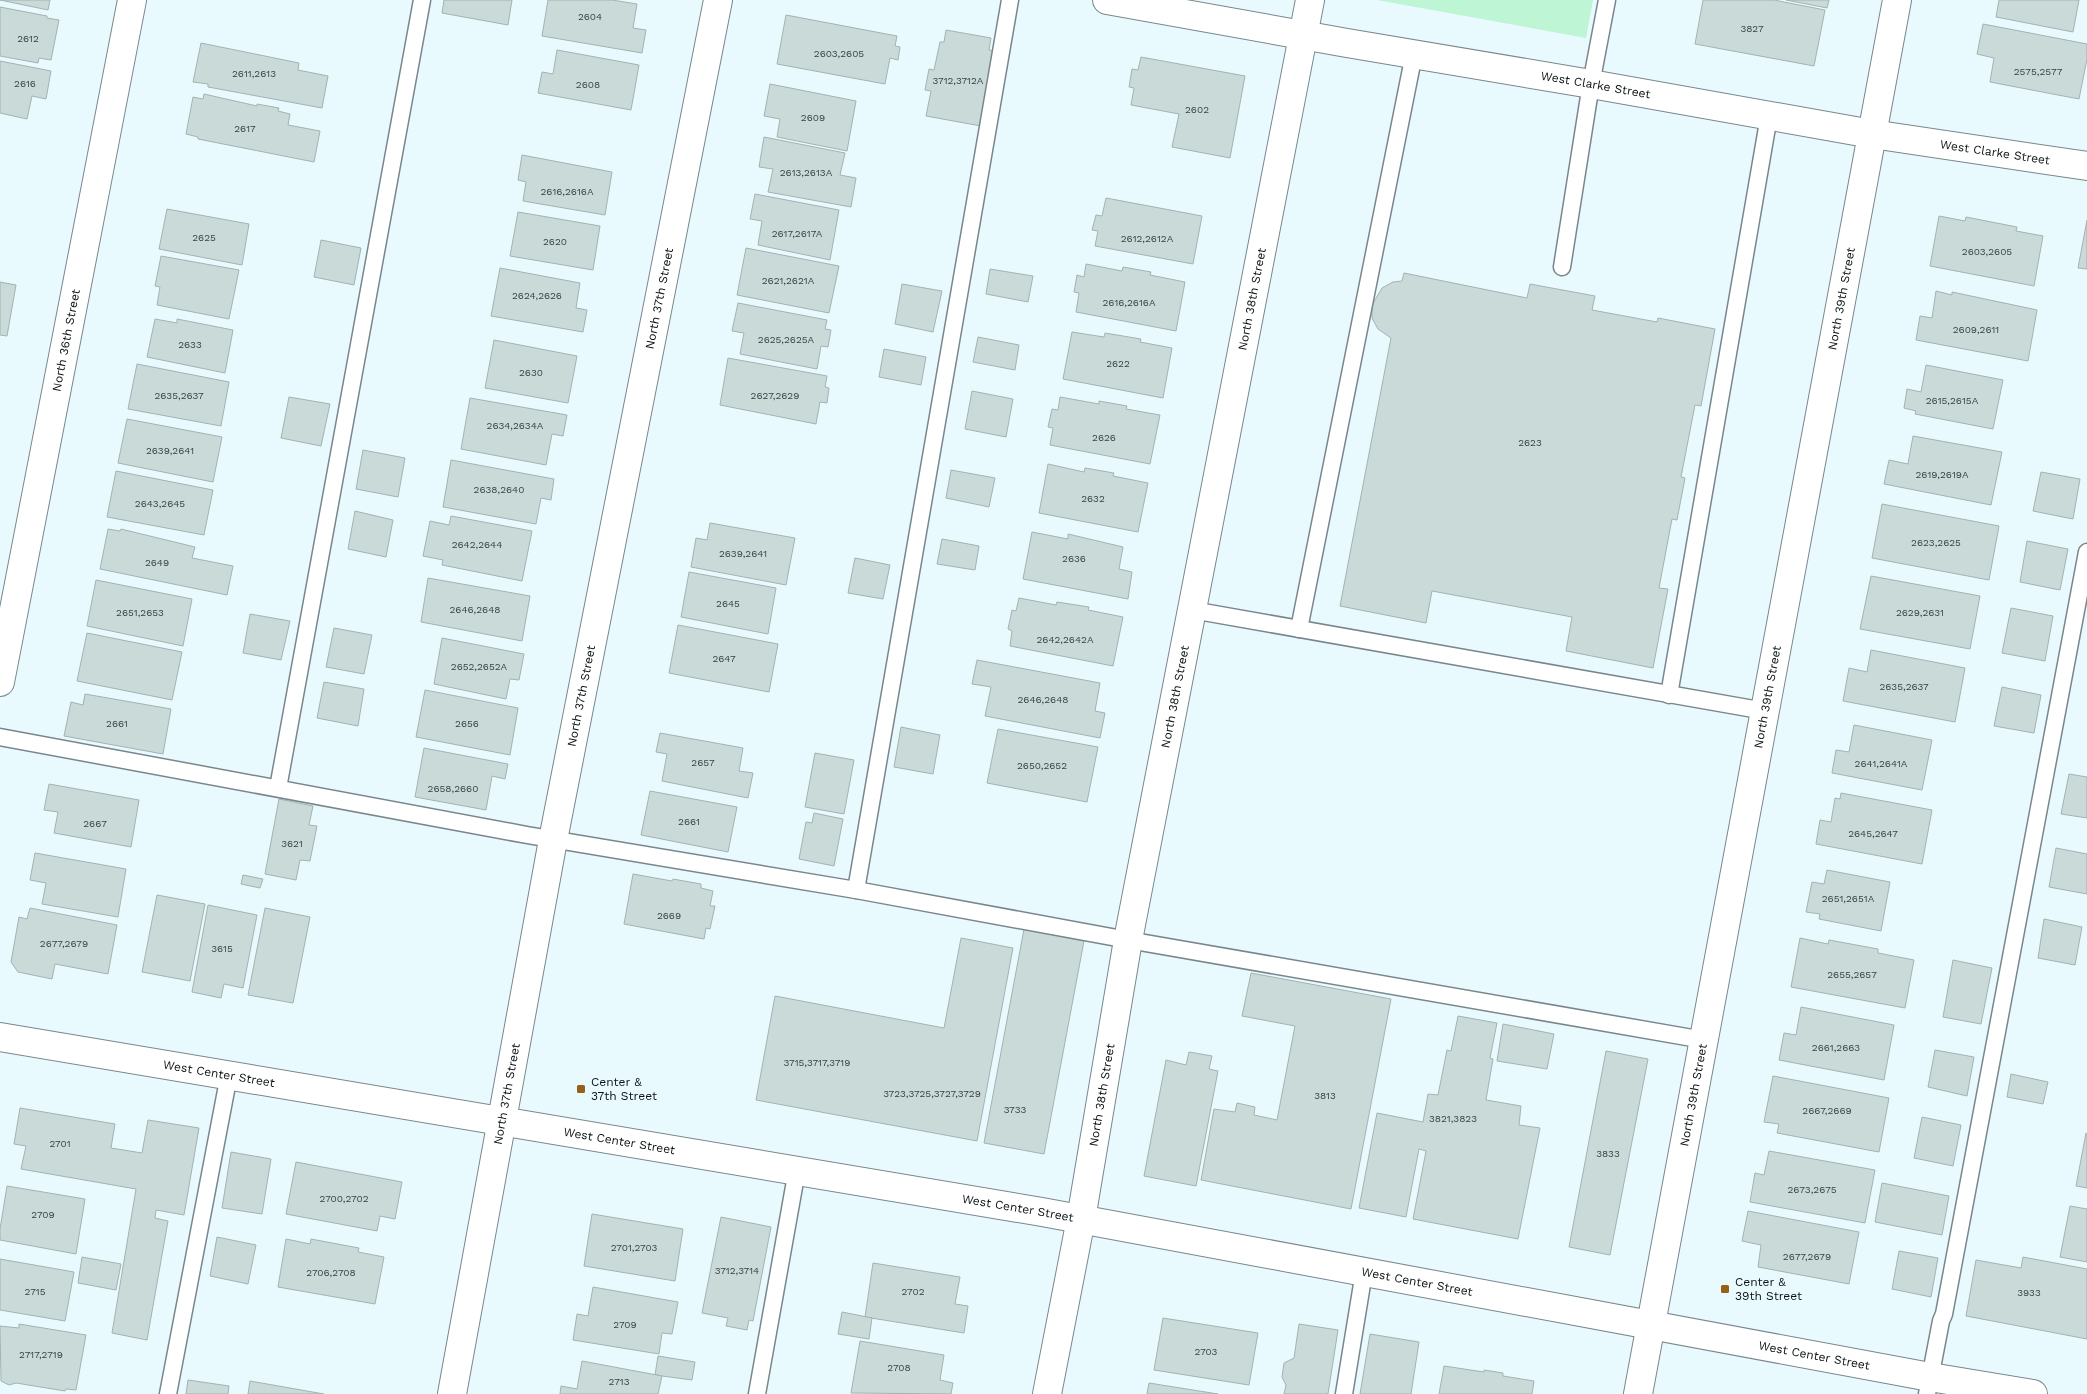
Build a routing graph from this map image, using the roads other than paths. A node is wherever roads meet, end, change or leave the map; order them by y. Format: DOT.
graph roads {
  1 [pos="132,0"];
  2 [pos="422,0"];
  3 [pos="718,0"];
  4 [pos="1010,0"];
  5 [pos="1106,0"];
  6 [pos="1310,0"];
  7 [pos="1607,0"];
  8 [pos="1897,0"];
  9 [pos="1304,36"];
  10 [pos="1414,54"];
  11 [pos="1591,84"];
  12 [pos="1769,116"];
  13 [pos="1872,134"];
  14 [pos="2087,166"];
  15 [pos="1562,267"];
  16 [pos="2087,552"];
  17 [pos="1192,610"];
  18 [pos="1299,629"];
  19 [pos="0,682"];
  20 [pos="1669,695"];
  21 [pos="1765,712"];
  22 [pos="0,737"];
  23 [pos="278,788"];
  24 [pos="554,840"];
  25 [pos="856,890"];
  26 [pos="1128,940"];
  27 [pos="0,1037"];
  28 [pos="1704,1040"];
  29 [pos="229,1075"];
  30 [pos="502,1120"];
  31 [pos="797,1170"];
  32 [pos="1081,1219"];
  33 [pos="1364,1272"];
  34 [pos="1652,1325"];
  35 [pos="1928,1386"];
  36 [pos="168,1394"];
  37 [pos="452,1394"];
  38 [pos="757,1394"];
  39 [pos="1047,1394"];
  40 [pos="1344,1394"];
  41 [pos="1638,1394"];
  42 [pos="2033,1394"];
  1 -- 19 [label="street, North 36th Street"];
  2 -- 23 [label="lane"];
  3 -- 24 [label="street, North 37th Street"];
  4 -- 25 [label="lane"];
  5 -- 9 [label="street, West Clarke Street"];
  6 -- 9 [label="street, North 38th Street"];
  7 -- 11 [label="lane"];
  8 -- 13 [label="street, North 39th Street"];
  9 -- 10 [label="street, West Clarke Street"];
  9 -- 17 [label="street, North 38th Street"];
  10 -- 11 [label="street, West Clarke Street"];
  10 -- 18 [label="lane"];
  11 -- 12 [label="street, West Clarke Street"];
  11 -- 15 [label="lane"];
  12 -- 13 [label="street, West Clarke Street"];
  12 -- 20 [label="lane"];
  13 -- 14 [label="street, West Clarke Street"];
  13 -- 21 [label="street, North 39th Street"];
  16 -- 35 [label="lane"];
  17 -- 18 [label="lane"];
  17 -- 26 [label="street, North 38th Street"];
  18 -- 20 [label="lane"];
  20 -- 21 [label="lane"];
  21 -- 28 [label="street, North 39th Street"];
  22 -- 23 [label="lane"];
  23 -- 24 [label="lane"];
  24 -- 25 [label="lane"];
  24 -- 30 [label="street, North 37th Street"];
  25 -- 26 [label="lane"];
  26 -- 28 [label="lane"];
  26 -- 32 [label="street, North 38th Street"];
  27 -- 29 [label="street, West Center Street"];
  28 -- 34 [label="street, North 39th Street"];
  29 -- 30 [label="street, West Center Street"];
  29 -- 36 [label="lane"];
  30 -- 31 [label="street, West Center Street"];
  30 -- 37 [label="street, North 37th Street"];
  31 -- 32 [label="street, West Center Street"];
  31 -- 38 [label="lane"];
  32 -- 33 [label="street, West Center Street"];
  32 -- 39 [label="street, North 38th Street"];
  33 -- 34 [label="street, West Center Street"];
  33 -- 40 [label="lane"];
  34 -- 35 [label="street, West Center Street"];
  34 -- 41 [label="street, North 39th Street"];
  35 -- 42 [label="street, West Center Street"];
}
